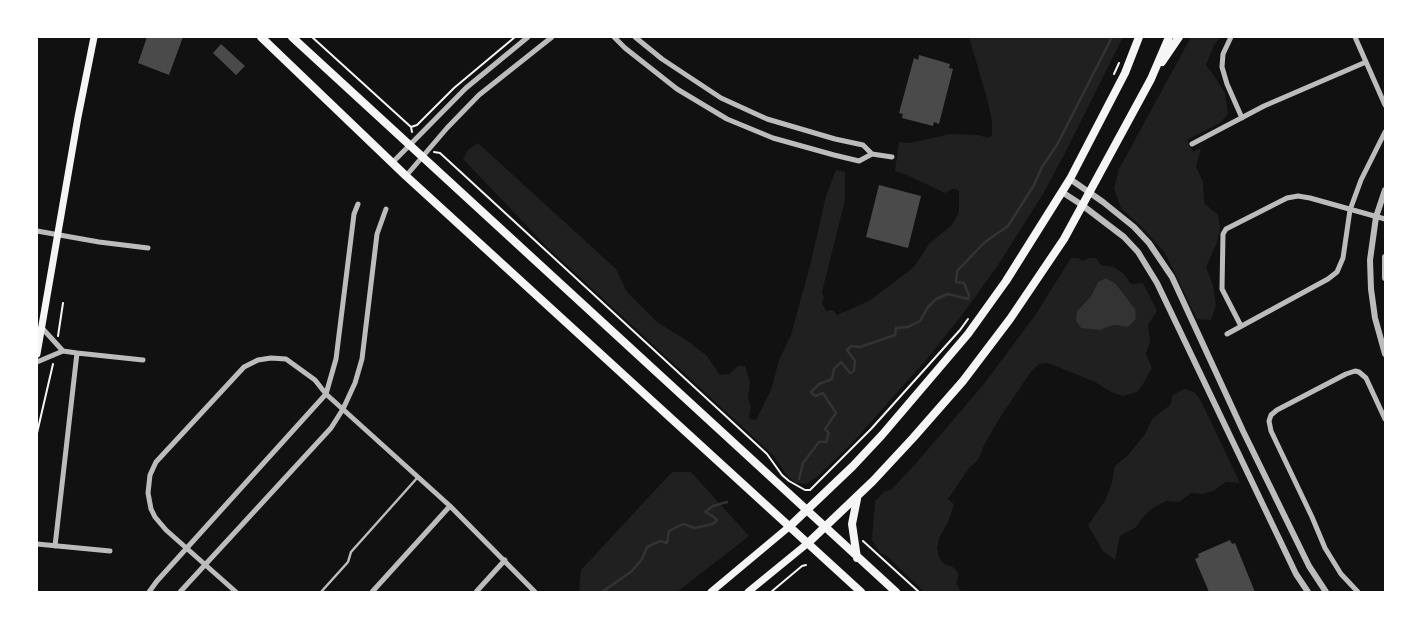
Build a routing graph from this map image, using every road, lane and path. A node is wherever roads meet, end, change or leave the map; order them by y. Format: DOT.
graph roads {
  1 [pos="93,37"];
  2 [pos="261,37"];
  3 [pos="292,37"];
  4 [pos="312,37"];
  5 [pos="528,37"];
  6 [pos="552,37"];
  7 [pos="614,37"];
  8 [pos="635,37"];
  9 [pos="1139,37"];
  10 [pos="1169,37"];
  11 [pos="1179,37"];
  12 [pos="1231,37"];
  13 [pos="1355,37"];
  14 [pos="1121,59"];
  15 [pos="1366,62"];
  16 [pos="1151,79"];
  17 [pos="1111,82"];
  18 [pos="1385,105"];
  19 [pos="1242,118"];
  20 [pos="1385,132"];
  21 [pos="417,138"];
  22 [pos="1192,144"];
  23 [pos="410,145"];
  24 [pos="429,148"];
  25 [pos="872,154"];
  26 [pos="422,156"];
  27 [pos="892,158"];
  28 [pos="393,163"];
  29 [pos="406,176"];
  30 [pos="1070,179"];
  31 [pos="1385,190"];
  32 [pos="1062,192"];
  33 [pos="1089,193"];
  34 [pos="358,204"];
  35 [pos="1082,205"];
  36 [pos="386,209"];
  37 [pos="1350,210"];
  38 [pos="1376,217"];
  39 [pos="1385,219"];
  40 [pos="37,231"];
  41 [pos="58,234"];
  42 [pos="148,248"];
  43 [pos="1385,257"];
  44 [pos="1385,278"];
  45 [pos="64,303"];
  46 [pos="967,320"];
  47 [pos="1241,326"];
  48 [pos="42,328"];
  49 [pos="1227,334"];
  50 [pos="57,340"];
  51 [pos="63,351"];
  52 [pos="77,353"];
  53 [pos="37,354"];
  54 [pos="1385,354"];
  55 [pos="54,359"];
  56 [pos="142,360"];
  57 [pos="37,362"];
  58 [pos="326,394"];
  59 [pos="343,409"];
  60 [pos="1385,419"];
  61 [pos="37,433"];
  62 [pos="418,477"];
  63 [pos="858,497"];
  64 [pos="450,506"];
  65 [pos="807,510"];
  66 [pos="790,526"];
  67 [pos="825,527"];
  68 [pos="860,539"];
  69 [pos="808,543"];
  70 [pos="37,544"];
  71 [pos="55,545"];
  72 [pos="187,549"];
  73 [pos="110,551"];
  74 [pos="857,558"];
  75 [pos="505,560"];
  76 [pos="205,565"];
  77 [pos="806,565"];
  78 [pos="149,592"];
  79 [pos="180,592"];
  80 [pos="236,592"];
  81 [pos="321,592"];
  82 [pos="372,592"];
  83 [pos="476,592"];
  84 [pos="535,592"];
  85 [pos="711,592"];
  86 [pos="748,592"];
  87 [pos="771,592"];
  88 [pos="861,592"];
  89 [pos="895,592"];
  90 [pos="919,592"];
  91 [pos="1308,592"];
  92 [pos="1326,592"];
  93 [pos="1358,592"];
  1 -- 41 [label="main road"];
  2 -- 28 [label="main road"];
  3 -- 23 [label="main road"];
  4 -- 21 [label="path"];
  5 -- 21 [label="street"];
  6 -- 24 [label="street"];
  7 -- 25 [label="street"];
  8 -- 25 [label="street"];
  9 -- 30 [label="main road"];
  10 -- 16 [label="main road"];
  11 -- 16 [label="main road"];
  12 -- 19 [label="street"];
  13 -- 15 [label="street"];
  14 -- 17 [label="path"];
  15 -- 18 [label="street"];
  15 -- 19 [label="street"];
  16 -- 33 [label="main road"];
  19 -- 22 [label="street"];
  20 -- 37 [label="street"];
  21 -- 23 [label="street"];
  23 -- 26 [label="main road"];
  23 -- 28 [label="street"];
  24 -- 26 [label="street"];
  24 -- 46 [label="path"];
  25 -- 27 [label="street"];
  26 -- 29 [label="street"];
  26 -- 65 [label="main road"];
  28 -- 29 [label="main road"];
  29 -- 66 [label="main road"];
  30 -- 32 [label="main road"];
  30 -- 33 [label="street"];
  31 -- 38 [label="street"];
  32 -- 35 [label="street"];
  32 -- 65 [label="main road"];
  33 -- 35 [label="main road"];
  33 -- 92 [label="street"];
  34 -- 58 [label="street"];
  35 -- 63 [label="main road"];
  35 -- 91 [label="street"];
  36 -- 59 [label="street"];
  37 -- 38 [label="street"];
  37 -- 47 [label="street"];
  37 -- 47 [label="street"];
  38 -- 39 [label="street"];
  38 -- 54 [label="street"];
  40 -- 41 [label="street"];
  41 -- 42 [label="street"];
  41 -- 48 [label="main road"];
  43 -- 44 [label="street"];
  45 -- 50 [label="path"];
  47 -- 49 [label="street"];
  48 -- 51 [label="street"];
  48 -- 53 [label="main road"];
  51 -- 52 [label="street"];
  51 -- 57 [label="street"];
  52 -- 56 [label="street"];
  52 -- 71 [label="street"];
  55 -- 61 [label="path"];
  58 -- 59 [label="street"];
  58 -- 72 [label="street"];
  58 -- 72 [label="street"];
  59 -- 62 [label="street"];
  59 -- 76 [label="street"];
  60 -- 93 [label="street"];
  62 -- 64 [label="street"];
  62 -- 81 [label="lane"];
  63 -- 67 [label="main road"];
  63 -- 74 [label="main road"];
  64 -- 75 [label="street"];
  64 -- 82 [label="street"];
  65 -- 66 [label="main road"];
  65 -- 67 [label="main road"];
  66 -- 69 [label="main road"];
  66 -- 85 [label="main road"];
  67 -- 69 [label="main road"];
  67 -- 74 [label="main road"];
  68 -- 90 [label="path"];
  69 -- 86 [label="main road"];
  69 -- 88 [label="main road"];
  70 -- 71 [label="street"];
  71 -- 73 [label="street"];
  72 -- 76 [label="street"];
  72 -- 78 [label="street"];
  74 -- 89 [label="main road"];
  75 -- 83 [label="street"];
  75 -- 84 [label="street"];
  76 -- 79 [label="street"];
  76 -- 80 [label="street"];
  77 -- 87 [label="path"];
}
